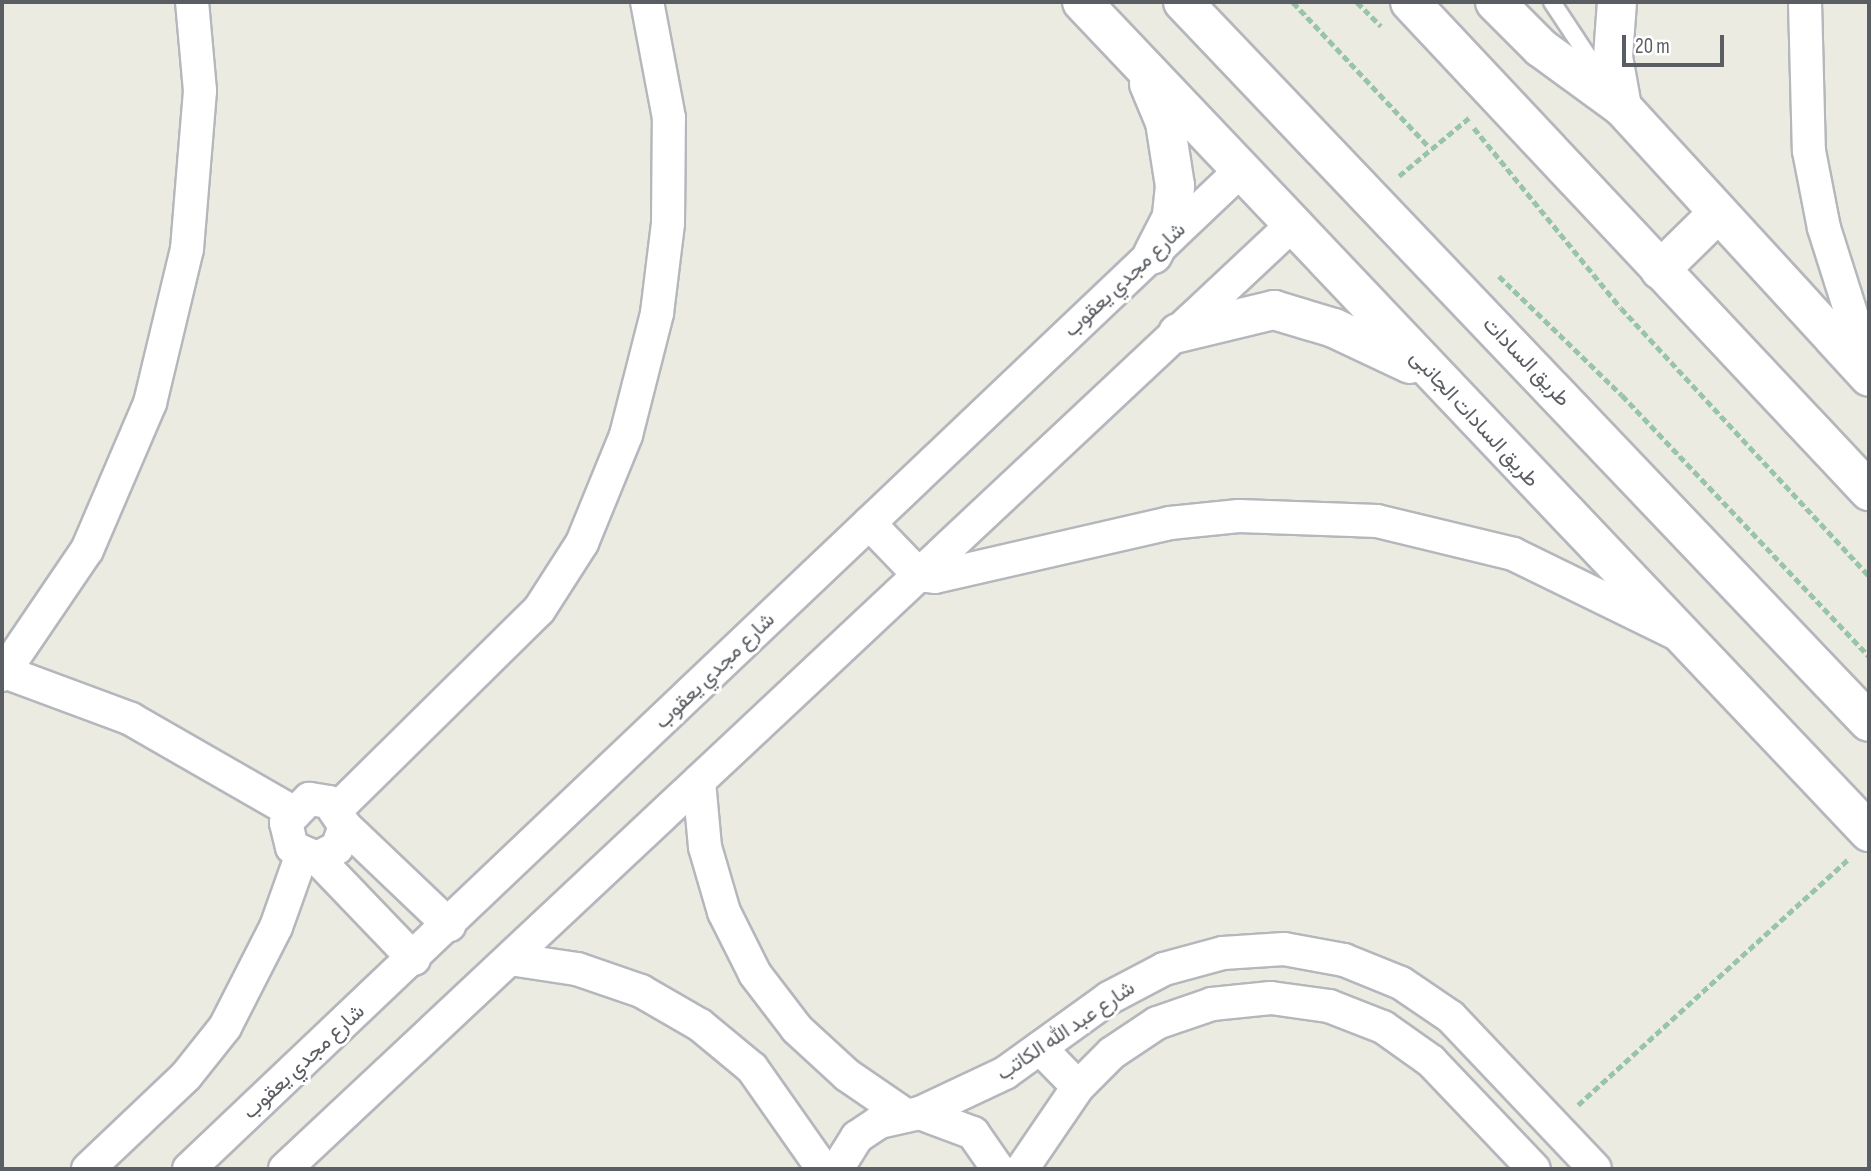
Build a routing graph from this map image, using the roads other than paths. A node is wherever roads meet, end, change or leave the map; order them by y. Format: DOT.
graph roads {
  1 [pos="192,2"];
  2 [pos="647,2"];
  3 [pos="1082,2"];
  4 [pos="1183,2"];
  5 [pos="1410,2"];
  6 [pos="1495,2"];
  7 [pos="1552,2"];
  8 [pos="1617,2"];
  9 [pos="1805,2"];
  10 [pos="1139,62"];
  11 [pos="1622,107"];
  12 [pos="1239,172"];
  13 [pos="1717,214"];
  14 [pos="1292,226"];
  15 [pos="1153,254"];
  16 [pos="1660,270"];
  17 [pos="1178,333"];
  18 [pos="1869,370"];
  19 [pos="1429,372"];
  20 [pos="1869,377"];
  21 [pos="1869,491"];
  22 [pos="869,523"];
  23 [pos="919,575"];
  24 [pos="1677,634"];
  25 [pos="3,673"];
  26 [pos="1869,722"];
  27 [pos="699,781"];
  28 [pos="291,811"];
  29 [pos="341,817"];
  30 [pos="1864,840"];
  31 [pos="309,856"];
  32 [pos="449,925"];
  33 [pos="414,959"];
  34 [pos="510,959"];
  35 [pos="1040,1048"];
  36 [pos="1078,1087"];
  37 [pos="912,1114"];
  38 [pos="88,1169"];
  39 [pos="190,1169"];
  40 [pos="285,1169"];
  41 [pos="823,1169"];
  42 [pos="837,1169"];
  43 [pos="998,1169"];
  44 [pos="1022,1169"];
  45 [pos="1534,1169"];
  46 [pos="1595,1169"];
  1 -- 25 [label="street"];
  2 -- 29 [label="street"];
  3 -- 10 [label="street, طريق السادات الجانبى"];
  4 -- 26 [label="street, طريق السادات"];
  5 -- 16 [label="street"];
  6 -- 11 [label="street"];
  7 -- 11 [label="lane"];
  8 -- 11 [label="street"];
  9 -- 18 [label="street"];
  10 -- 12 [label="street, طريق السادات الجانبى"];
  10 -- 15 [label="street"];
  11 -- 13 [label="street"];
  12 -- 14 [label="street, طريق السادات الجانبى"];
  12 -- 15 [label="street, شارع مجدي يعقوب"];
  13 -- 16 [label="street"];
  13 -- 20 [label="street"];
  14 -- 17 [label="street"];
  14 -- 19 [label="street, طريق السادات الجانبى"];
  15 -- 22 [label="street, شارع مجدي يعقوب"];
  16 -- 21 [label="street"];
  17 -- 19 [label="street"];
  17 -- 23 [label="street"];
  19 -- 24 [label="street, طريق السادات الجانبى"];
  22 -- 23 [label="street"];
  22 -- 32 [label="street, شارع مجدي يعقوب"];
  23 -- 24 [label="street"];
  23 -- 27 [label="street"];
  24 -- 30 [label="street, طريق السادات الجانبى"];
  25 -- 28 [label="street"];
  27 -- 34 [label="street"];
  27 -- 37 [label="street"];
  28 -- 29 [label="street"];
  28 -- 31 [label="street"];
  29 -- 31 [label="street"];
  29 -- 32 [label="street"];
  31 -- 33 [label="street"];
  31 -- 38 [label="street"];
  32 -- 33 [label="street, شارع مجدي يعقوب"];
  33 -- 39 [label="street, شارع مجدي يعقوب"];
  34 -- 40 [label="street"];
  34 -- 41 [label="street"];
  35 -- 36 [label="street"];
  35 -- 37 [label="street, شارع عبد الله الكاتب"];
  35 -- 46 [label="street, شارع عبد الله الكاتب"];
  36 -- 44 [label="street, شارع عبد الله الكاتب"];
  36 -- 45 [label="street, شارع عبد الله الكاتب"];
  37 -- 42 [label="street, شارع عبد الله الكاتب"];
  37 -- 43 [label="street"];
}
